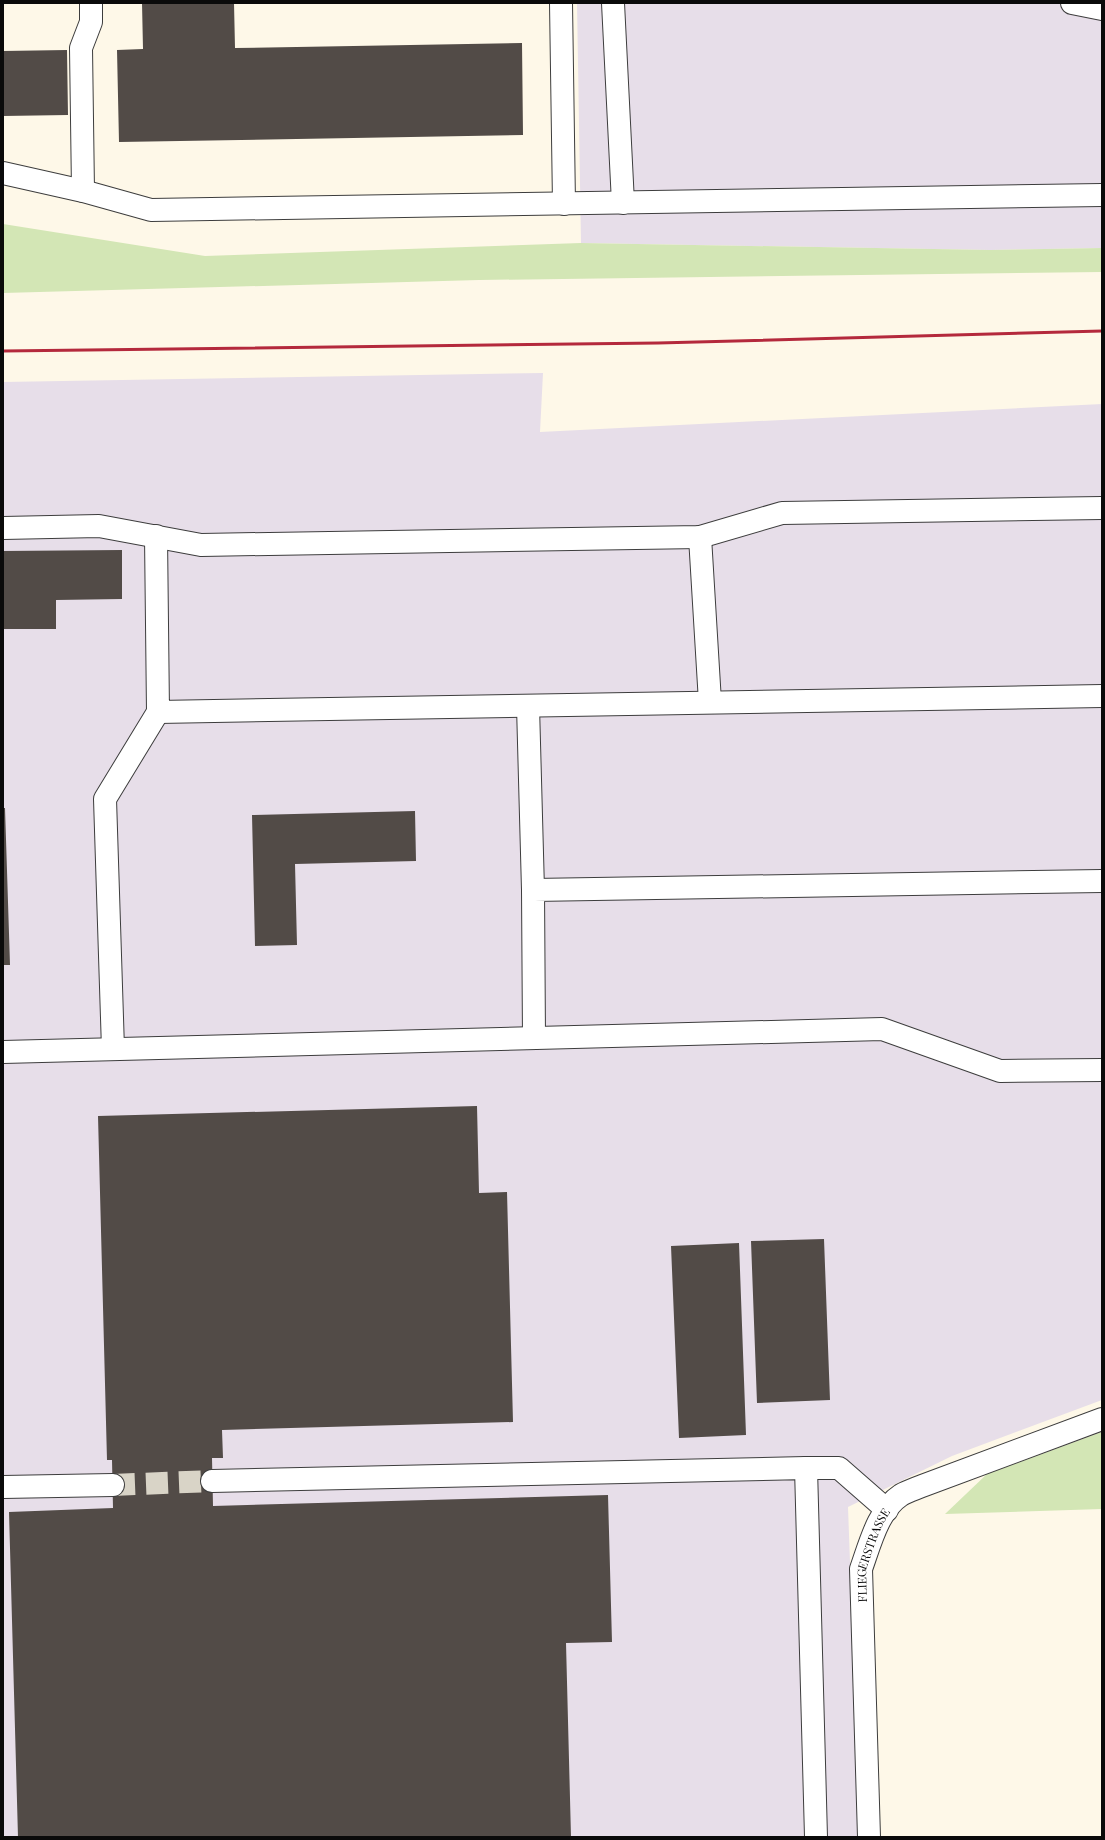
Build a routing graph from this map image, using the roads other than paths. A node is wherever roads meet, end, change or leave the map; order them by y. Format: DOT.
graph roads {
  1 [pos="91,3"];
  2 [pos="561,3"];
  3 [pos="613,3"];
  4 [pos="1072,3"];
  5 [pos="1102,9"];
  6 [pos="3,173"];
  7 [pos="83,191"];
  8 [pos="1102,195"];
  9 [pos="623,203"];
  10 [pos="564,204"];
  11 [pos="1102,508"];
  12 [pos="3,528"];
  13 [pos="156,536"];
  14 [pos="700,537"];
  15 [pos="1102,696"];
  16 [pos="710,702"];
  17 [pos="528,706"];
  18 [pos="158,712"];
  19 [pos="1102,881"];
  20 [pos="532,890"];
  21 [pos="534,1038"];
  22 [pos="113,1049"];
  23 [pos="3,1052"];
  24 [pos="1102,1070"];
  25 [pos="1102,1419"];
  26 [pos="806,1468"];
  27 [pos="212,1481"];
  28 [pos="113,1484"];
  29 [pos="3,1487"];
  30 [pos="887,1510"];
  31 [pos="816,1837"];
  32 [pos="869,1837"];
  1 -- 7 [label="street"];
  2 -- 10 [label="street"];
  3 -- 9 [label="street"];
  4 -- 5 [label="street"];
  6 -- 7 [label="street"];
  7 -- 10 [label="street"];
  8 -- 9 [label="street"];
  9 -- 10 [label="street"];
  11 -- 14 [label="street"];
  12 -- 13 [label="street"];
  13 -- 14 [label="street"];
  13 -- 18 [label="street"];
  14 -- 16 [label="street"];
  15 -- 16 [label="street"];
  16 -- 17 [label="street"];
  17 -- 18 [label="street"];
  17 -- 20 [label="street"];
  18 -- 22 [label="street"];
  19 -- 20 [label="street"];
  20 -- 21 [label="street"];
  21 -- 22 [label="street"];
  21 -- 24 [label="street"];
  22 -- 23 [label="street"];
  25 -- 30 [label="street, FLIEGERSTRASSE"];
  26 -- 27 [label="street"];
  26 -- 30 [label="street"];
  26 -- 31 [label="street"];
  28 -- 29 [label="street"];
  30 -- 32 [label="street, FLIEGERSTRASSE"];
}
